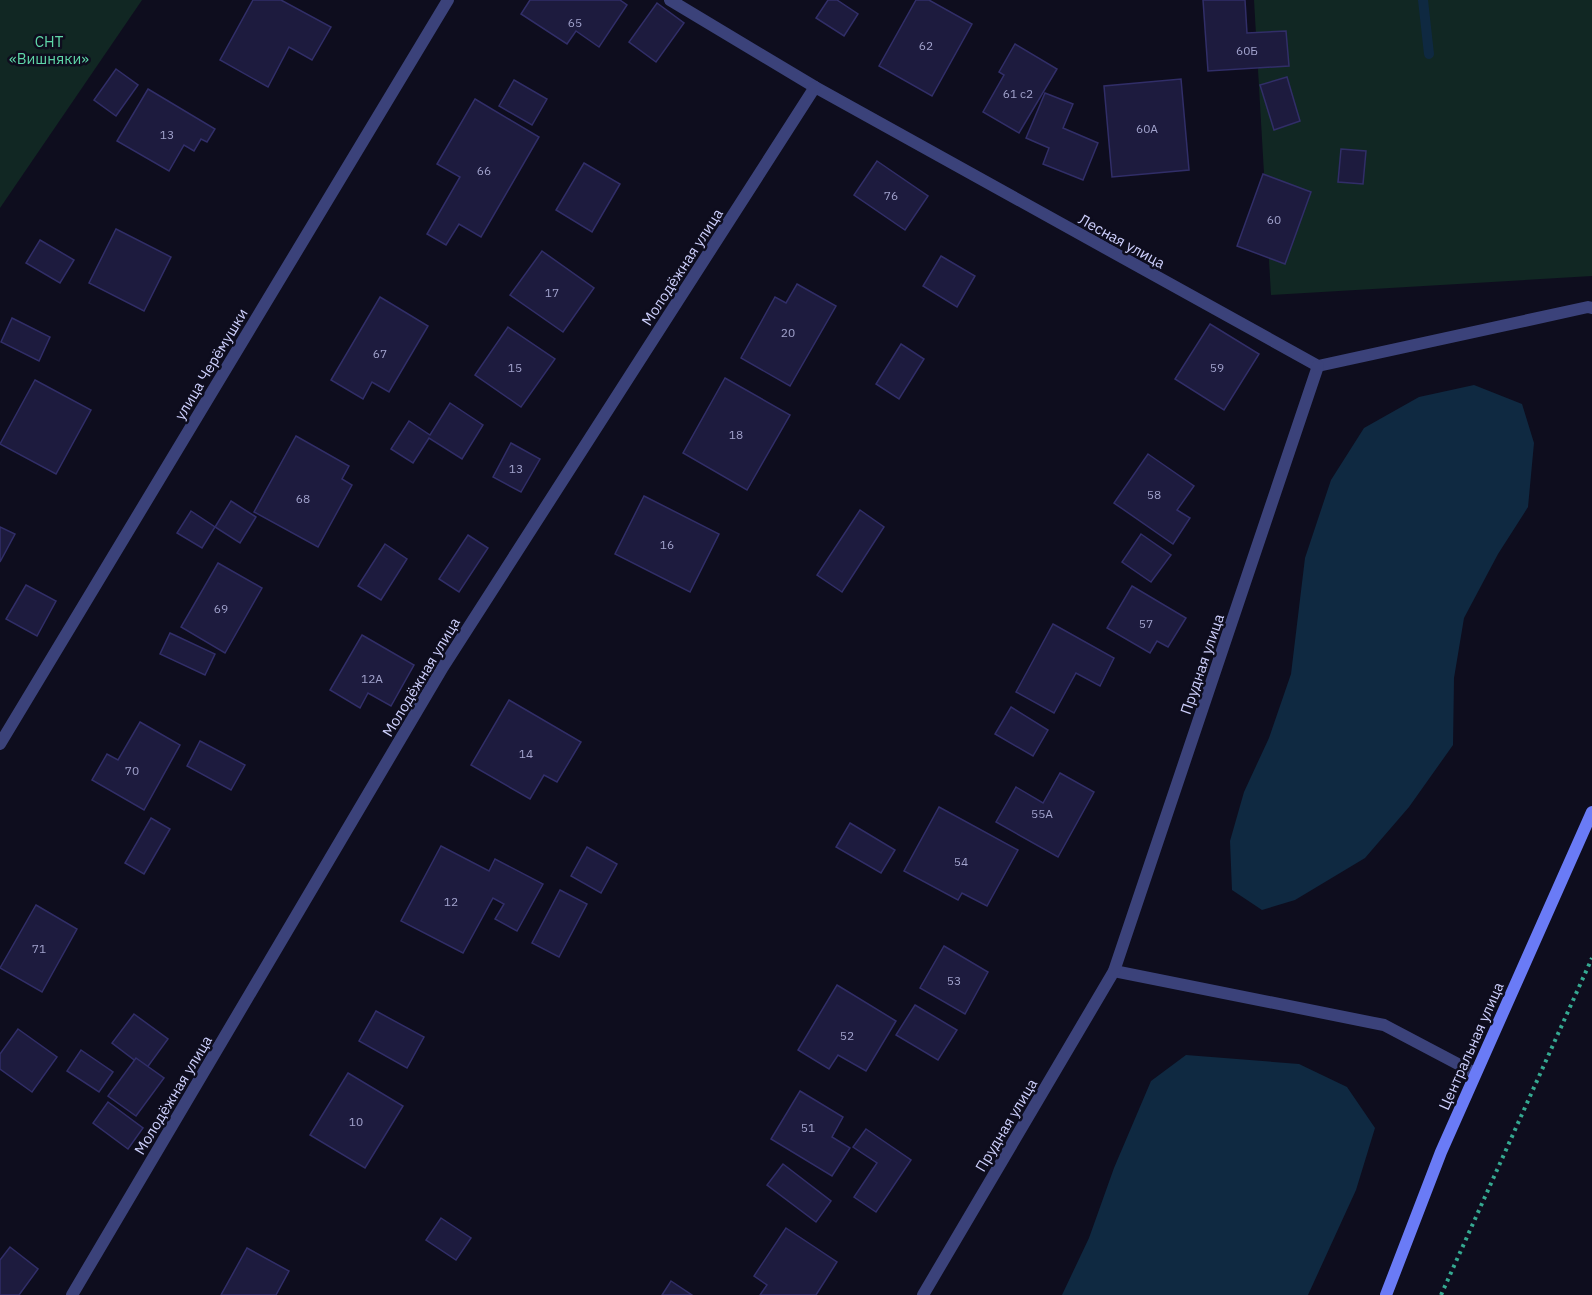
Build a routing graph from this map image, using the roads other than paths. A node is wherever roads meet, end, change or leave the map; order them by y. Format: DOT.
graph roads {
  1 [pos="448,0"];
  2 [pos="670,0"];
  3 [pos="815,87"];
  4 [pos="1592,308"];
  5 [pos="1318,366"];
  6 [pos="0,744"];
  7 [pos="1592,812"];
  8 [pos="1114,971"];
  9 [pos="1475,1073"];
  10 [pos="72,1295"];
  11 [pos="923,1295"];
  12 [pos="1386,1295"];
  1 -- 6 [label="street, улица Черёмушки"];
  2 -- 3 [label="street, Лесная улица"];
  3 -- 5 [label="street, Лесная улица"];
  3 -- 10 [label="street, Молодёжная улица"];
  4 -- 5 [label="street"];
  5 -- 8 [label="street, Прудная улица"];
  7 -- 9 [label="street, Центральная улица"];
  8 -- 9 [label="street"];
  8 -- 11 [label="street, Прудная улица"];
  9 -- 12 [label="street, Центральная улица"];
}
